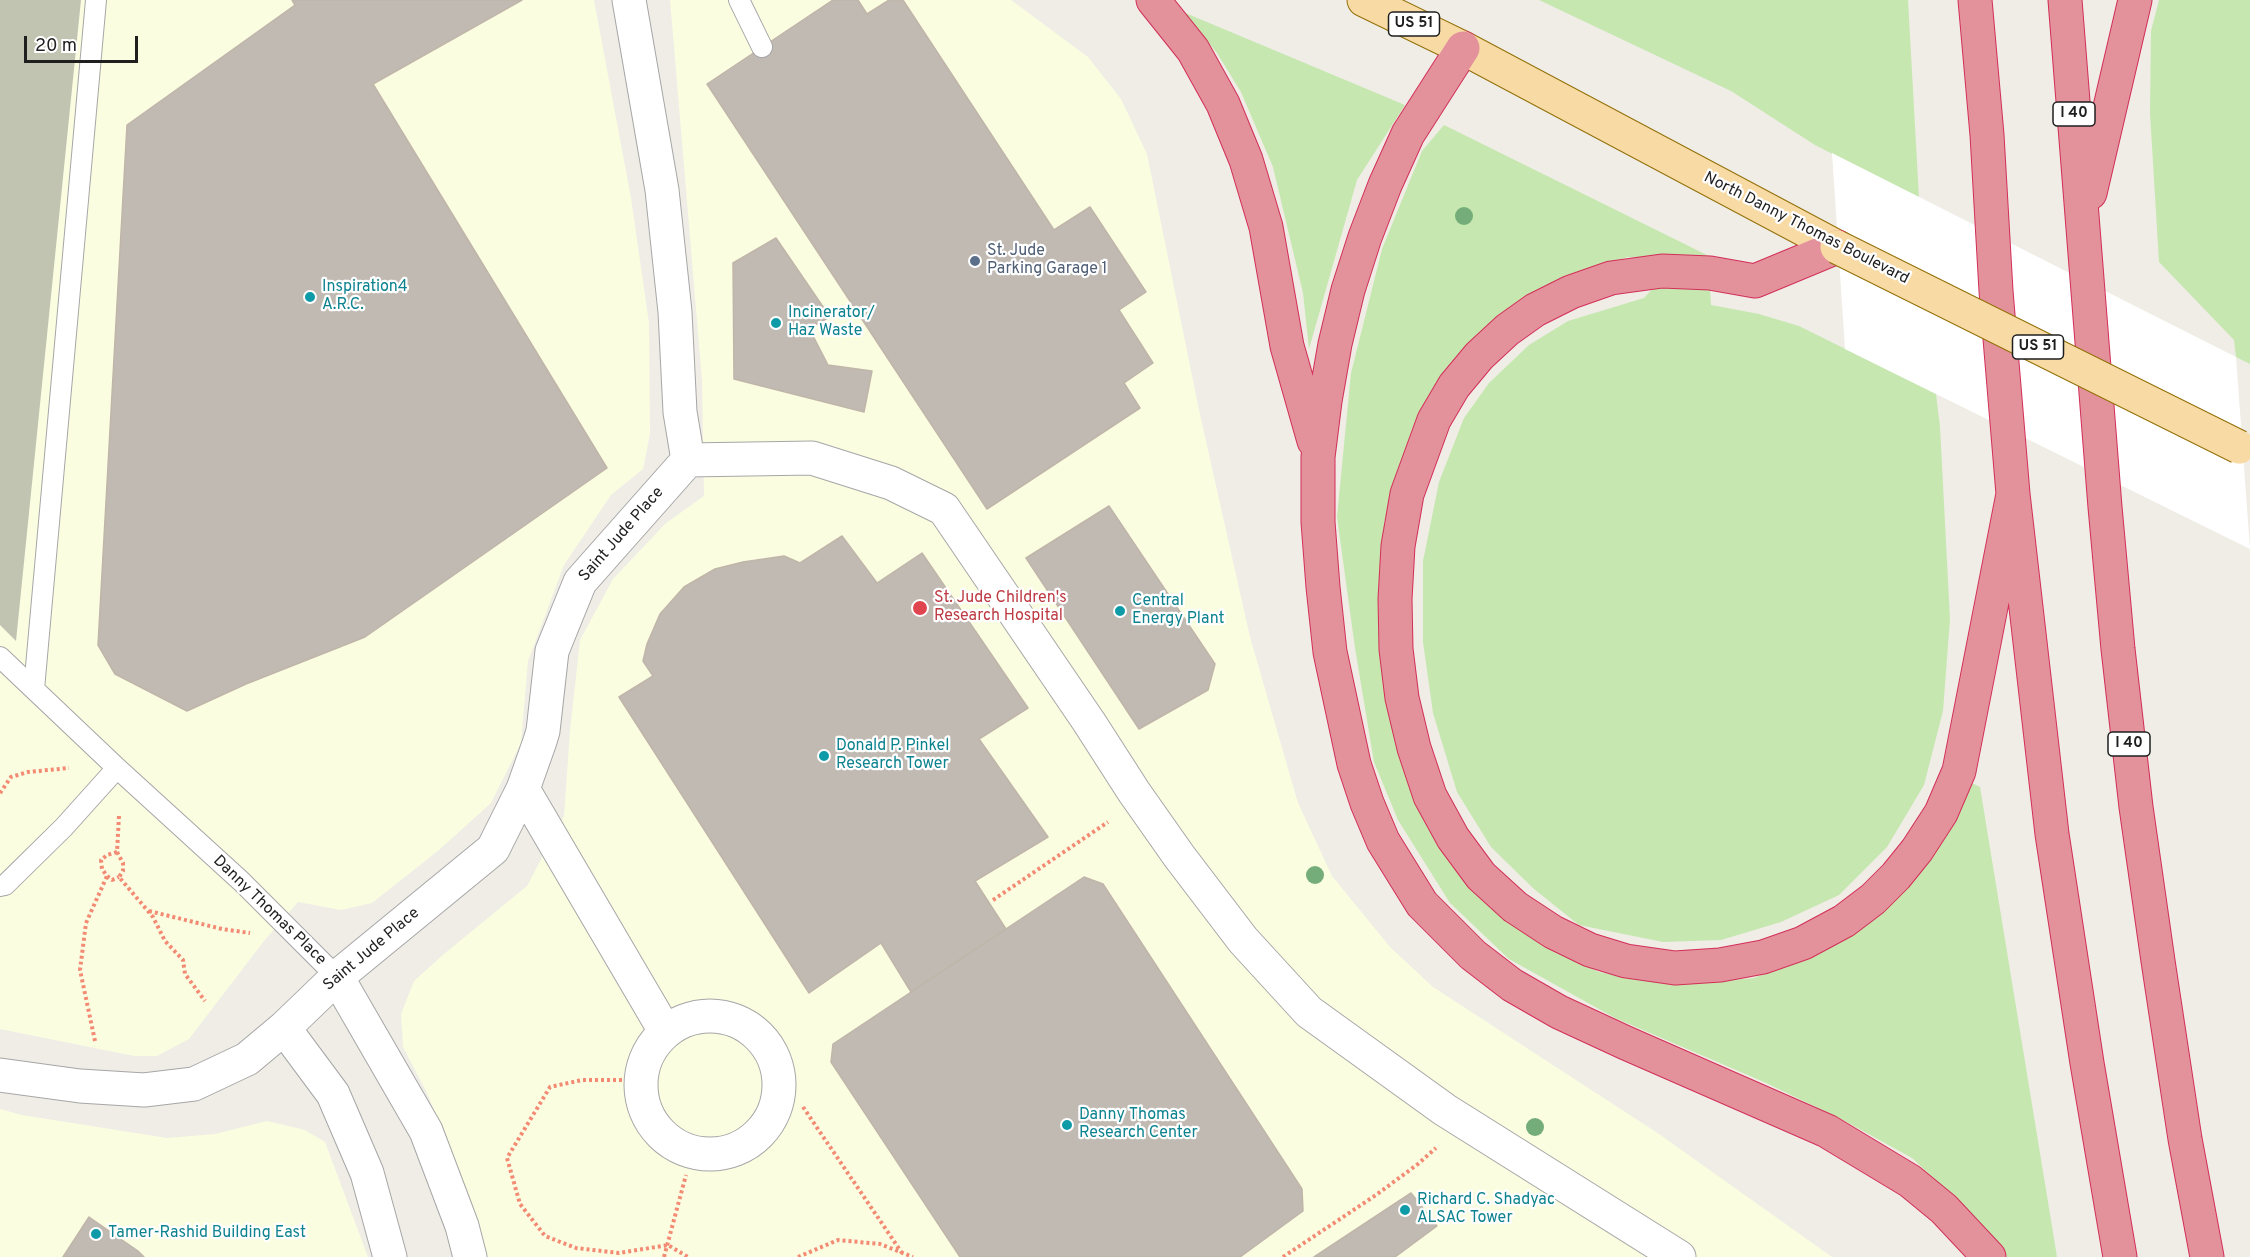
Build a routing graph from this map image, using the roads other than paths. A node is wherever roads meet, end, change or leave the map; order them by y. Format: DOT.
graph roads {
  1 [pos="96,0"];
  2 [pos="629,0"];
  3 [pos="738,0"];
  4 [pos="1153,0"];
  5 [pos="1365,0"];
  6 [pos="1975,0"];
  7 [pos="2065,0"];
  8 [pos="2135,0"];
  9 [pos="762,47"];
  10 [pos="1463,48"];
  11 [pos="2083,227"];
  12 [pos="1837,247"];
  13 [pos="2244,449"];
  14 [pos="1318,457"];
  15 [pos="688,460"];
  16 [pos="2013,494"];
  17 [pos="0,657"];
  18 [pos="34,689"];
  19 [pos="117,768"];
  20 [pos="523,789"];
  21 [pos="0,886"];
  22 [pos="337,977"];
  23 [pos="284,1028"];
  24 [pos="665,1031"];
  25 [pos="0,1075"];
  26 [pos="390,1257"];
  27 [pos="470,1257"];
  28 [pos="1678,1257"];
  29 [pos="1989,1257"];
  30 [pos="2120,1257"];
  31 [pos="2207,1257"];
  1 -- 18 [label="lane"];
  2 -- 15 [label="street"];
  3 -- 9 [label="lane"];
  4 -- 14 [label="highway"];
  5 -- 10 [label="main road, North Danny Thomas Boulevard / US 51"];
  6 -- 16 [label="highway"];
  7 -- 11 [label="highway, I 40"];
  8 -- 11 [label="highway"];
  10 -- 12 [label="main road, North Danny Thomas Boulevard / US 51"];
  10 -- 14 [label="highway"];
  11 -- 31 [label="highway, I 40"];
  12 -- 13 [label="main road, North Danny Thomas Boulevard / US 51, bridge"];
  12 -- 16 [label="highway"];
  14 -- 29 [label="highway"];
  15 -- 20 [label="street, Saint Jude Place"];
  15 -- 28 [label="street"];
  16 -- 30 [label="highway"];
  17 -- 18 [label="lane, Danny Thomas Place"];
  18 -- 19 [label="lane, Danny Thomas Place"];
  19 -- 21 [label="lane"];
  19 -- 22 [label="lane, Danny Thomas Place"];
  20 -- 22 [label="street, Saint Jude Place"];
  20 -- 24 [label="street"];
  22 -- 23 [label="street, Saint Jude Place"];
  22 -- 27 [label="street, Danny Thomas Place"];
  23 -- 25 [label="street, Saint Jude Place"];
  23 -- 26 [label="street"];
  24 -- 24 [label="street"];
}
